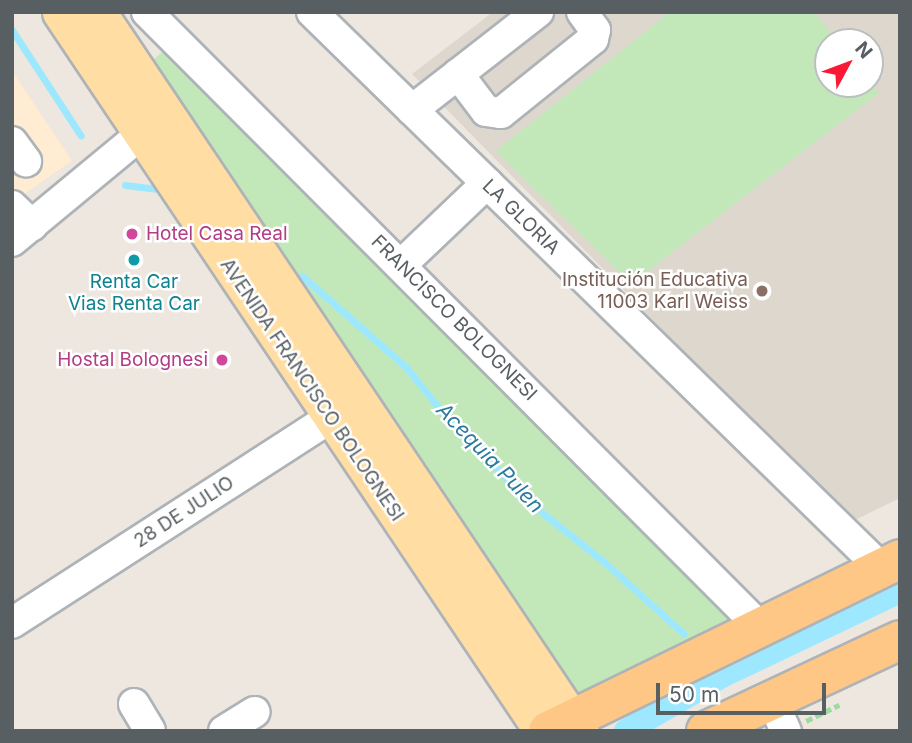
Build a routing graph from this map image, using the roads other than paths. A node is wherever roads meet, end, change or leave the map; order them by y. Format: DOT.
graph roads {
  1 [pos="61,12"];
  2 [pos="97,12"];
  3 [pos="146,12"];
  4 [pos="312,12"];
  5 [pos="538,12"];
  6 [pos="582,12"];
  7 [pos="458,74"];
  8 [pos="412,110"];
  9 [pos="140,135"];
  10 [pos="487,183"];
  11 [pos="19,224"];
  12 [pos="401,265"];
  13 [pos="343,409"];
  14 [pos="890,564"];
  15 [pos="12,624"];
  16 [pos="759,626"];
  17 [pos="900,639"];
  18 [pos="134,704"];
  19 [pos="255,712"];
  20 [pos="779,715"];
  21 [pos="561,728"];
  22 [pos="150,731"];
  23 [pos="225,731"];
  24 [pos="706,731"];
  1 -- 9 [label="main road, AVENIDA FRANCISCO BOLOGNESI"];
  2 -- 13 [label="main road, AVENIDA FRANCISCO BOLOGNESI"];
  3 -- 12 [label="street, FRANCISCO BOLOGNESI"];
  4 -- 8 [label="street, LA GLORIA"];
  5 -- 7 [label="street"];
  6 -- 7 [label="street"];
  7 -- 8 [label="street"];
  8 -- 10 [label="street, LA GLORIA"];
  9 -- 11 [label="street"];
  9 -- 13 [label="main road, AVENIDA FRANCISCO BOLOGNESI"];
  10 -- 12 [label="street"];
  10 -- 14 [label="street, LA GLORIA"];
  12 -- 16 [label="street, FRANCISCO BOLOGNESI"];
  13 -- 15 [label="street, 28 DE JULIO"];
  13 -- 21 [label="main road, AVENIDA FRANCISCO BOLOGNESI"];
  14 -- 16 [label="highway"];
  16 -- 21 [label="highway"];
  17 -- 20 [label="highway"];
  18 -- 22 [label="street"];
  19 -- 23 [label="street"];
  20 -- 24 [label="highway"];
}
